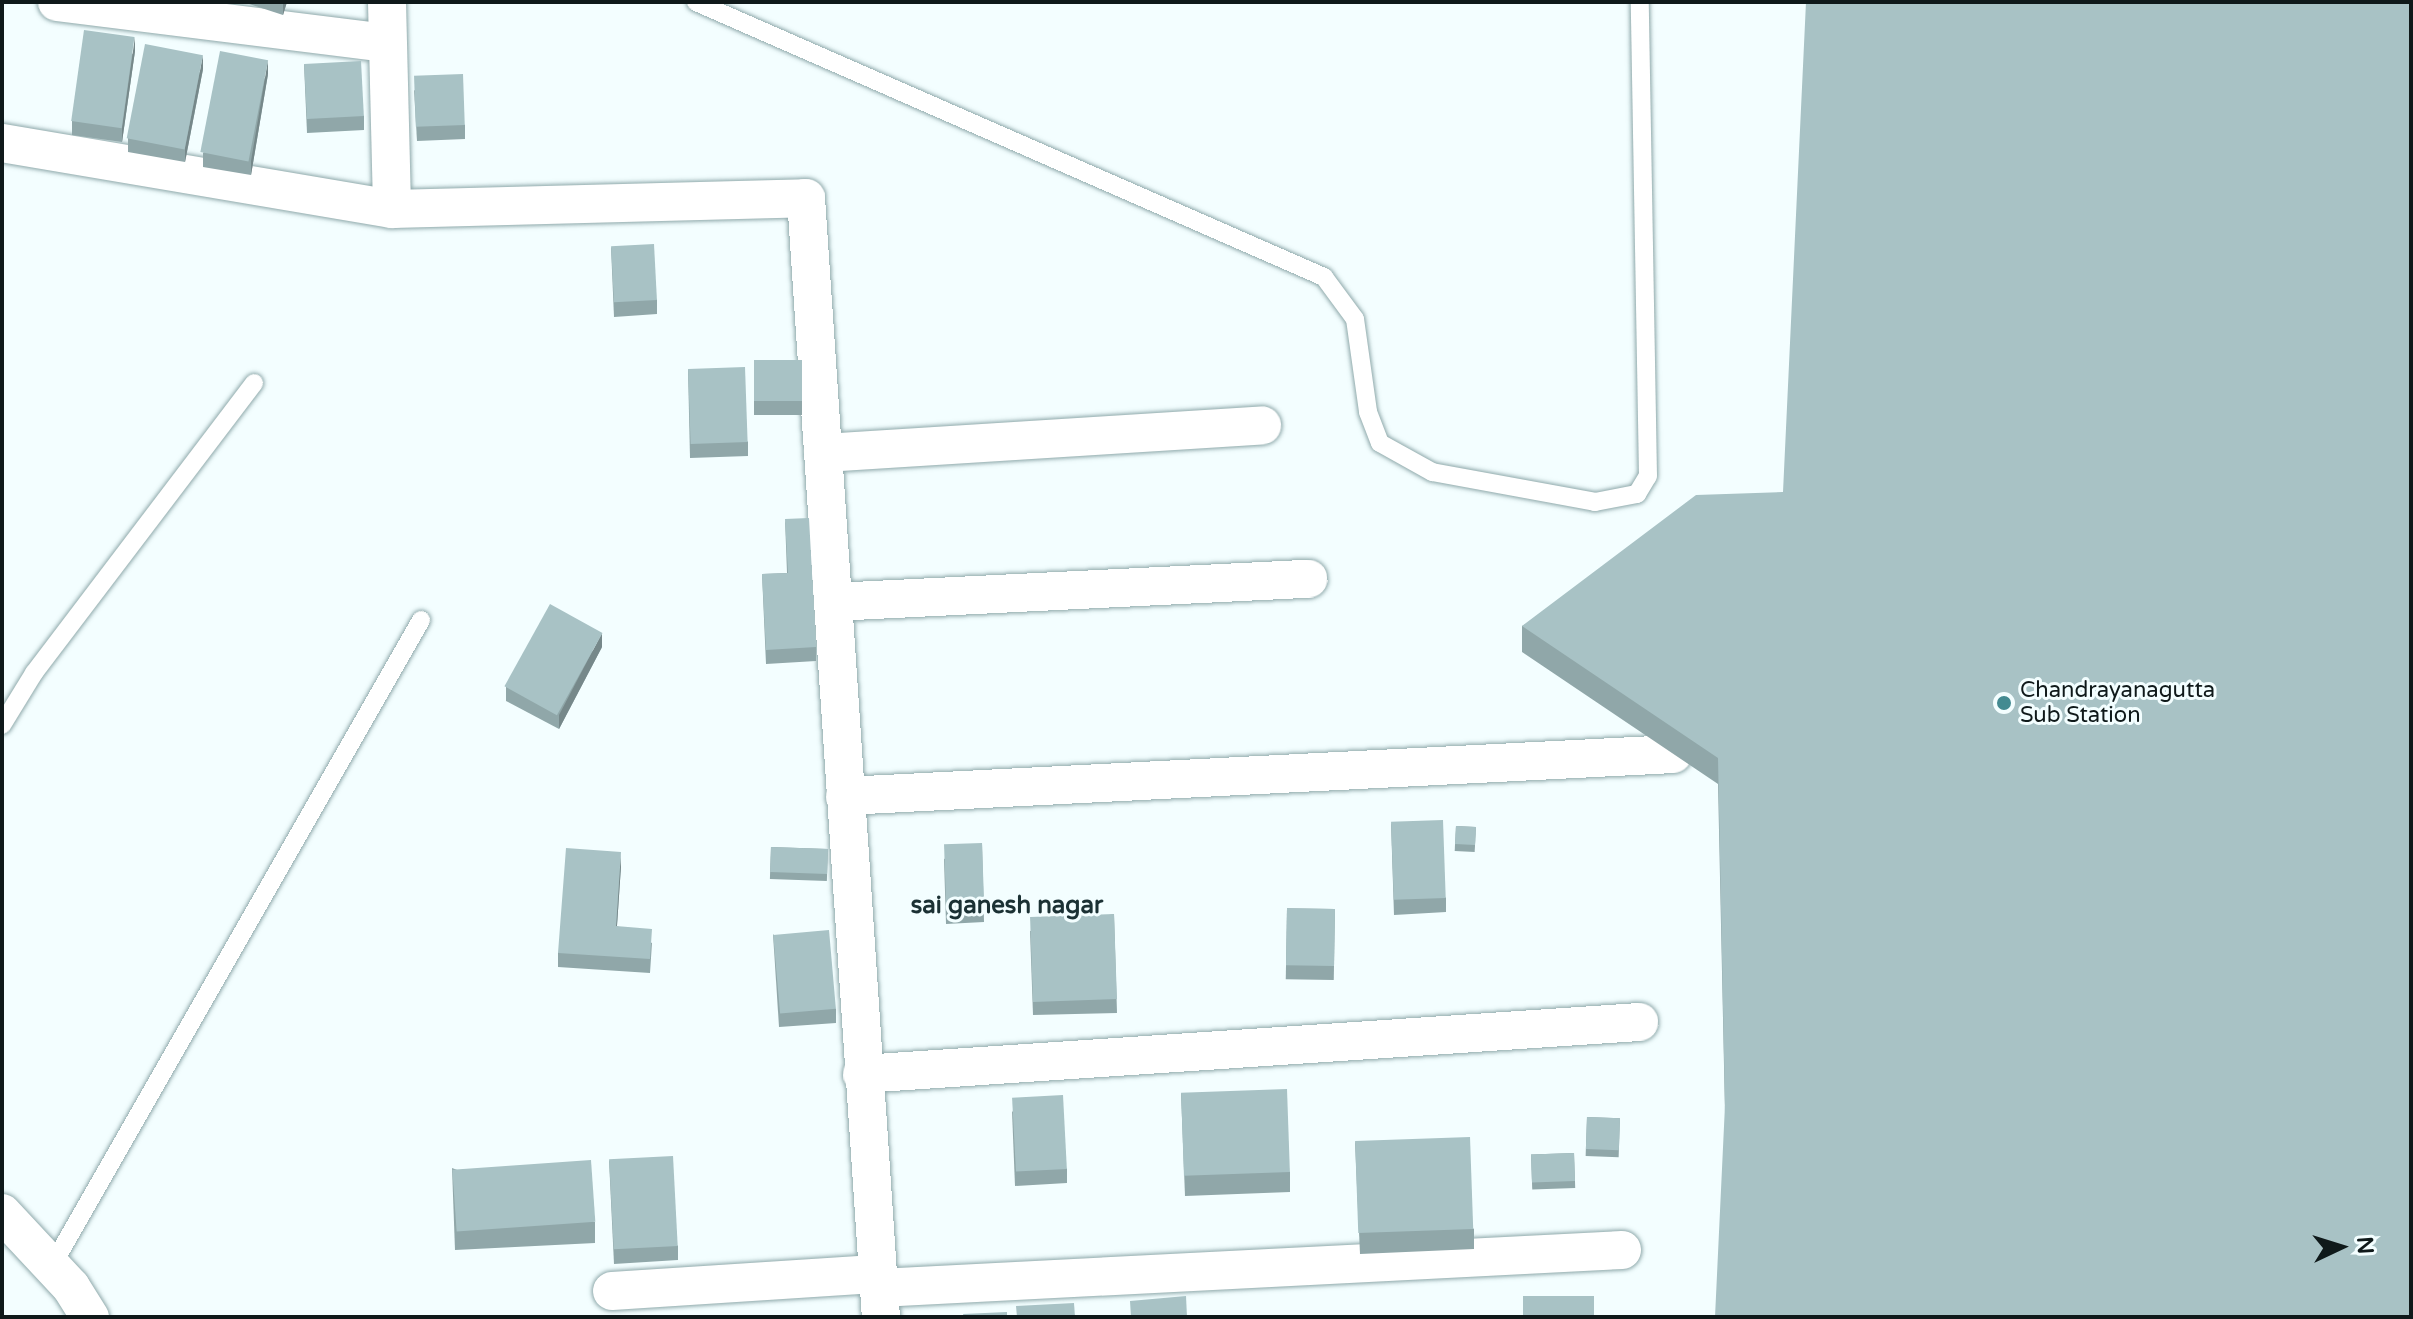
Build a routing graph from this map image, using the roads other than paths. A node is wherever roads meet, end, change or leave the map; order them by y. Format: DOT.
graph roads {
  1 [pos="57,2"];
  2 [pos="387,2"];
  3 [pos="696,2"];
  4 [pos="1640,2"];
  5 [pos="386,43"];
  6 [pos="2,143"];
  7 [pos="392,209"];
  8 [pos="254,383"];
  9 [pos="1262,425"];
  10 [pos="823,453"];
  11 [pos="1308,579"];
  12 [pos="833,602"];
  13 [pos="421,620"];
  14 [pos="2,725"];
  15 [pos="1673,754"];
  16 [pos="845,796"];
  17 [pos="1639,1022"];
  18 [pos="862,1074"];
  19 [pos="2,1213"];
  20 [pos="1622,1250"];
  21 [pos="52,1266"];
  22 [pos="612,1291"];
  23 [pos="880,1293"];
  24 [pos="90,1317"];
  1 -- 5 [label="street"];
  2 -- 5 [label="street"];
  3 -- 4 [label="lane"];
  5 -- 7 [label="street"];
  6 -- 7 [label="street"];
  7 -- 10 [label="street"];
  8 -- 14 [label="lane"];
  9 -- 10 [label="street"];
  10 -- 12 [label="street"];
  11 -- 12 [label="street"];
  12 -- 16 [label="street"];
  13 -- 21 [label="lane"];
  15 -- 16 [label="street"];
  16 -- 18 [label="street"];
  17 -- 18 [label="street"];
  18 -- 23 [label="street"];
  19 -- 21 [label="street"];
  20 -- 23 [label="street"];
  21 -- 24 [label="street"];
  22 -- 23 [label="street"];
}
